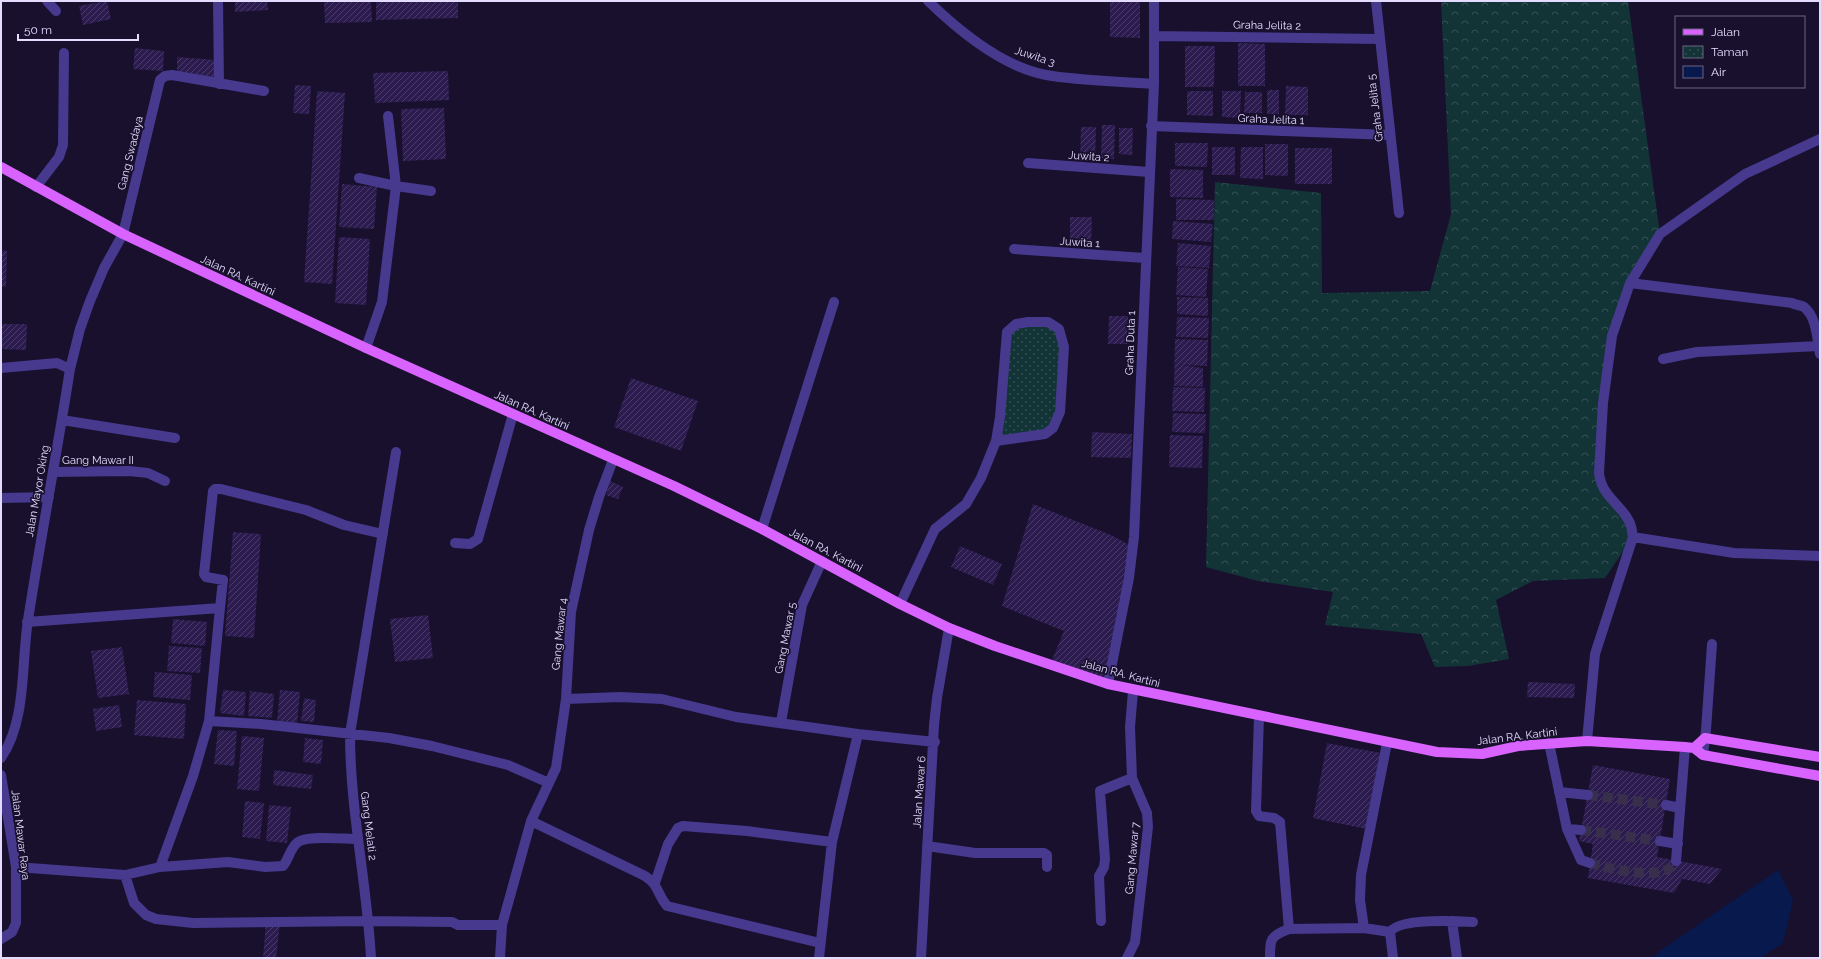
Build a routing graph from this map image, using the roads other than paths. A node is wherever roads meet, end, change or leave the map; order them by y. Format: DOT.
graph roads {
  1 [pos="47,1"];
  2 [pos="218,1"];
  3 [pos="928,1"];
  4 [pos="1154,1"];
  5 [pos="1376,1"];
  6 [pos="56,11"];
  7 [pos="1154,36"];
  8 [pos="1379,39"];
  9 [pos="64,52"];
  10 [pos="219,84"];
  11 [pos="1154,84"];
  12 [pos="264,91"];
  13 [pos="388,116"];
  14 [pos="1151,126"];
  15 [pos="1390,135"];
  16 [pos="1820,139"];
  17 [pos="1028,163"];
  18 [pos="1,167"];
  19 [pos="1150,172"];
  20 [pos="359,178"];
  21 [pos="396,186"];
  22 [pos="36,187"];
  23 [pos="431,191"];
  24 [pos="1399,213"];
  25 [pos="122,234"];
  26 [pos="1014,249"];
  27 [pos="1146,258"];
  28 [pos="1630,283"];
  29 [pos="834,302"];
  30 [pos="366,348"];
  31 [pos="1819,350"];
  32 [pos="1663,359"];
  33 [pos="1,368"];
  34 [pos="70,369"];
  35 [pos="513,414"];
  36 [pos="62,420"];
  37 [pos="176,438"];
  38 [pos="996,441"];
  39 [pos="396,452"];
  40 [pos="612,464"];
  41 [pos="53,472"];
  42 [pos="165,481"];
  43 [pos="49,497"];
  44 [pos="1,498"];
  45 [pos="762,529"];
  46 [pos="383,534"];
  47 [pos="1633,537"];
  48 [pos="455,543"];
  49 [pos="1820,556"];
  50 [pos="822,561"];
  51 [pos="900,604"];
  52 [pos="220,608"];
  53 [pos="27,622"];
  54 [pos="949,628"];
  55 [pos="1712,644"];
  56 [pos="1108,684"];
  57 [pos="1133,690"];
  58 [pos="566,699"];
  59 [pos="1259,716"];
  60 [pos="209,721"];
  61 [pos="781,722"];
  62 [pos="350,734"];
  63 [pos="858,734"];
  64 [pos="1705,738"];
  65 [pos="1587,741"];
  66 [pos="934,742"];
  67 [pos="1387,743"];
  68 [pos="1549,743"];
  69 [pos="1690,747"];
  70 [pos="1703,756"];
  71 [pos="1820,757"];
  72 [pos="1,758"];
  73 [pos="1,774"];
  74 [pos="1820,776"];
  75 [pos="1132,778"];
  76 [pos="549,783"];
  77 [pos="1559,792"];
  78 [pos="1588,795"];
  79 [pos="1666,805"];
  80 [pos="1680,808"];
  81 [pos="531,821"];
  82 [pos="1567,829"];
  83 [pos="1581,830"];
  84 [pos="357,839"];
  85 [pos="1660,841"];
  86 [pos="832,842"];
  87 [pos="1678,844"];
  88 [pos="927,846"];
  89 [pos="1676,861"];
  90 [pos="1590,863"];
  91 [pos="160,866"];
  92 [pos="16,867"];
  93 [pos="1047,867"];
  94 [pos="124,875"];
  95 [pos="655,883"];
  96 [pos="369,921"];
  97 [pos="1101,921"];
  98 [pos="1452,921"];
  99 [pos="1473,922"];
  100 [pos="502,925"];
  101 [pos="1364,928"];
  102 [pos="1289,929"];
  103 [pos="1390,932"];
  104 [pos="1,939"];
  105 [pos="820,944"];
  106 [pos="371,958"];
  107 [pos="500,958"];
  108 [pos="819,958"];
  109 [pos="921,958"];
  110 [pos="1127,958"];
  111 [pos="1270,958"];
  112 [pos="1392,958"];
  113 [pos="1457,958"];
  1 -- 6 [label="street"];
  2 -- 10 [label="street"];
  3 -- 11 [label="street, Juwita 3"];
  4 -- 7 [label="street, Graha Duta 1"];
  5 -- 8 [label="street, Graha Jelita 5"];
  7 -- 8 [label="street, Graha Jelita 2"];
  7 -- 11 [label="street, Graha Duta 1"];
  8 -- 15 [label="street, Graha Jelita 5"];
  9 -- 22 [label="street"];
  10 -- 12 [label="street"];
  10 -- 25 [label="street, Gang Swadaya"];
  11 -- 14 [label="street, Graha Duta 1"];
  13 -- 21 [label="street"];
  14 -- 15 [label="street, Graha Jelita 1"];
  14 -- 19 [label="street, Graha Duta 1"];
  15 -- 24 [label="street, Graha Jelita 5"];
  16 -- 28 [label="street"];
  17 -- 19 [label="street, Juwita 2"];
  18 -- 22 [label="main road, Jalan RA. Kartini"];
  19 -- 27 [label="street, Graha Duta 1"];
  20 -- 21 [label="street"];
  21 -- 23 [label="street"];
  21 -- 30 [label="street"];
  22 -- 25 [label="main road, Jalan RA. Kartini"];
  25 -- 30 [label="main road, Jalan RA. Kartini"];
  25 -- 34 [label="street, Jalan Mayor Oking"];
  26 -- 27 [label="street, Juwita 1"];
  27 -- 56 [label="street, Graha Duta 1"];
  28 -- 31 [label="street"];
  28 -- 47 [label="street"];
  29 -- 45 [label="street"];
  30 -- 35 [label="main road, Jalan RA. Kartini"];
  31 -- 32 [label="street"];
  33 -- 34 [label="street"];
  34 -- 36 [label="street, Jalan Mayor Oking"];
  35 -- 40 [label="main road, Jalan RA. Kartini"];
  35 -- 48 [label="street"];
  36 -- 37 [label="street"];
  36 -- 41 [label="street, Jalan Mayor Oking"];
  38 -- 38 [label="street"];
  38 -- 51 [label="street"];
  39 -- 46 [label="street, Gang Melati 2"];
  40 -- 45 [label="main road, Jalan RA. Kartini"];
  40 -- 58 [label="street, Gang Mawar 4"];
  41 -- 42 [label="street, Gang Mawar II"];
  41 -- 43 [label="street, Jalan Mayor Oking"];
  43 -- 44 [label="street"];
  43 -- 53 [label="street, Jalan Mayor Oking"];
  45 -- 50 [label="main road, Jalan RA. Kartini"];
  46 -- 52 [label="street"];
  46 -- 62 [label="street, Gang Melati 2"];
  47 -- 49 [label="street"];
  47 -- 65 [label="street"];
  50 -- 51 [label="main road, Jalan RA. Kartini"];
  50 -- 61 [label="street, Gang Mawar 5"];
  51 -- 54 [label="main road, Jalan RA. Kartini"];
  52 -- 53 [label="street"];
  52 -- 60 [label="street"];
  53 -- 72 [label="street, Jalan Mayor Oking"];
  54 -- 56 [label="main road, Jalan RA. Kartini"];
  54 -- 66 [label="street, Jalan Mawar 6"];
  55 -- 64 [label="street"];
  56 -- 57 [label="main road, Jalan RA. Kartini"];
  57 -- 59 [label="main road, Jalan RA. Kartini"];
  57 -- 75 [label="street, Gang Mawar 7"];
  58 -- 61 [label="street"];
  58 -- 76 [label="street, Gang Mawar 4"];
  59 -- 67 [label="main road, Jalan RA. Kartini"];
  59 -- 102 [label="street"];
  60 -- 62 [label="street"];
  60 -- 91 [label="street"];
  61 -- 63 [label="street"];
  62 -- 76 [label="street"];
  62 -- 84 [label="street, Gang Melati 2"];
  63 -- 66 [label="street"];
  63 -- 86 [label="street"];
  64 -- 69 [label="main road"];
  64 -- 70 [label="street"];
  64 -- 71 [label="main road"];
  65 -- 68 [label="main road, Jalan RA. Kartini"];
  65 -- 69 [label="main road, Jalan RA. Kartini"];
  66 -- 88 [label="street, Jalan Mawar 6"];
  67 -- 68 [label="main road, Jalan RA. Kartini"];
  67 -- 101 [label="street"];
  68 -- 77 [label="street"];
  69 -- 70 [label="main road"];
  69 -- 80 [label="street"];
  70 -- 74 [label="main road"];
  73 -- 92 [label="street, Jalan Mawar Raya"];
  75 -- 97 [label="street"];
  75 -- 110 [label="street, Gang Mawar 7"];
  76 -- 81 [label="street, Gang Mawar 4"];
  77 -- 78 [label="street"];
  77 -- 82 [label="street"];
  79 -- 80 [label="street"];
  80 -- 87 [label="street"];
  81 -- 95 [label="street"];
  81 -- 100 [label="street, Gang Mawar 4"];
  82 -- 83 [label="street"];
  82 -- 90 [label="street"];
  84 -- 91 [label="street"];
  84 -- 96 [label="street, Gang Melati 2"];
  85 -- 87 [label="street"];
  86 -- 95 [label="street"];
  86 -- 105 [label="street"];
  87 -- 89 [label="street"];
  88 -- 93 [label="street"];
  88 -- 109 [label="street, Jalan Mawar 6"];
  91 -- 94 [label="street"];
  92 -- 94 [label="street"];
  92 -- 104 [label="street, Jalan Mawar Raya"];
  94 -- 96 [label="street"];
  95 -- 105 [label="street"];
  96 -- 100 [label="street"];
  96 -- 106 [label="street, Gang Melati 2"];
  98 -- 99 [label="street"];
  98 -- 103 [label="street"];
  98 -- 113 [label="street"];
  100 -- 107 [label="street, Gang Mawar 4"];
  101 -- 102 [label="street"];
  101 -- 103 [label="street"];
  102 -- 111 [label="street"];
  103 -- 112 [label="street"];
  105 -- 108 [label="street"];
}
